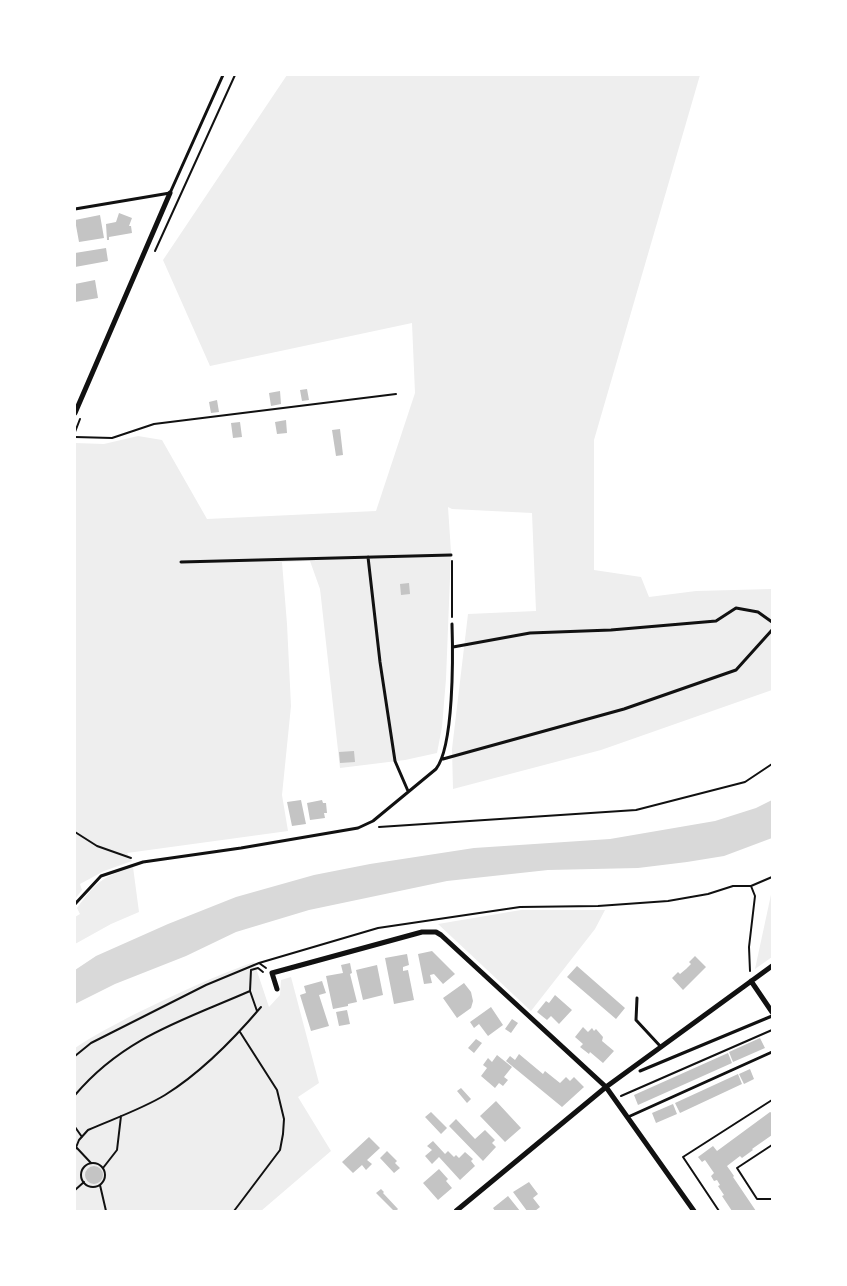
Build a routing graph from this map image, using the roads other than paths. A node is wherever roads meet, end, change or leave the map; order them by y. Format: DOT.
graph roads {
  1 [pos="223,75"];
  2 [pos="170,193"];
  3 [pos="75,209"];
  4 [pos="75,413"];
  5 [pos="451,555"];
  6 [pos="368,557"];
  7 [pos="181,562"];
  8 [pos="772,622"];
  9 [pos="452,624"];
  10 [pos="772,630"];
  11 [pos="453,647"];
  12 [pos="443,759"];
  13 [pos="408,791"];
  14 [pos="75,904"];
  15 [pos="772,966"];
  16 [pos="751,981"];
  17 [pos="277,988"];
  18 [pos="636,998"];
  19 [pos="772,1012"];
  20 [pos="772,1016"];
  21 [pos="662,1047"];
  22 [pos="772,1052"];
  23 [pos="640,1071"];
  24 [pos="606,1087"];
  25 [pos="627,1118"];
  26 [pos="456,1211"];
  27 [pos="694,1211"];
  1 -- 2 [label="lane"];
  2 -- 3 [label="lane"];
  2 -- 4 [label="street"];
  5 -- 6 [label="lane"];
  6 -- 7 [label="lane"];
  6 -- 13 [label="lane"];
  8 -- 11 [label="lane"];
  9 -- 11 [label="lane"];
  10 -- 12 [label="lane"];
  11 -- 12 [label="lane"];
  12 -- 13 [label="lane"];
  13 -- 14 [label="lane"];
  15 -- 16 [label="street"];
  16 -- 19 [label="street"];
  16 -- 21 [label="street"];
  17 -- 24 [label="street"];
  18 -- 21 [label="lane"];
  20 -- 23 [label="lane"];
  21 -- 24 [label="street"];
  22 -- 25 [label="lane"];
  24 -- 25 [label="street"];
  24 -- 26 [label="street"];
  25 -- 27 [label="street"];
}
